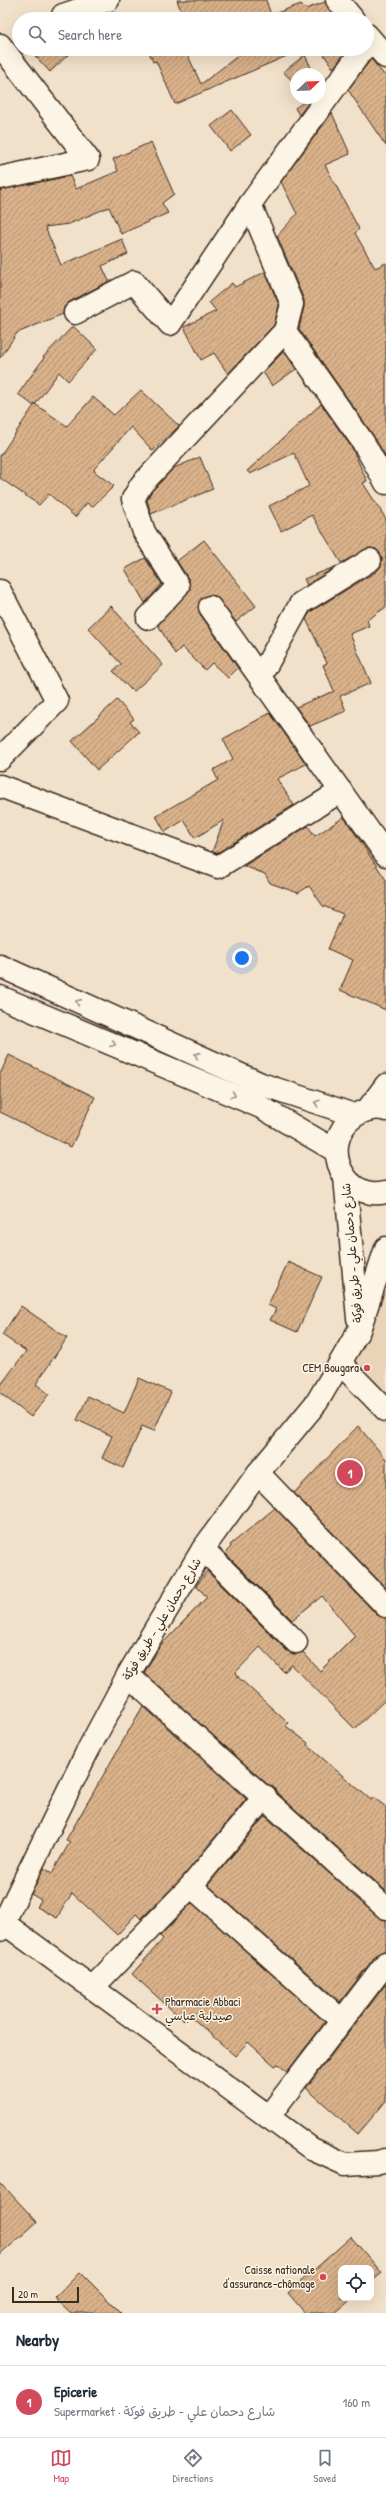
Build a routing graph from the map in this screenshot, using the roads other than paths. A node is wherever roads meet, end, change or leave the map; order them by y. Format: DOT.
graph roads {
  1 [pos="108,0"];
  2 [pos="337,0"];
  3 [pos="72,12"];
  4 [pos="347,12"];
  5 [pos="0,45"];
  6 [pos="374,48"];
  7 [pos="357,56"];
  8 [pos="386,57"];
  9 [pos="0,178"];
  10 [pos="250,204"];
  11 [pos="76,312"];
  12 [pos="285,331"];
  13 [pos="386,483"];
  14 [pos="370,560"];
  15 [pos="0,591"];
  16 [pos="210,607"];
  17 [pos="148,618"];
  18 [pos="260,677"];
  19 [pos="0,759"];
  20 [pos="0,786"];
  21 [pos="341,791"];
  22 [pos="386,855"];
  23 [pos="0,966"];
  24 [pos="0,997"];
  25 [pos="386,1085"];
  26 [pos="369,1112"];
  27 [pos="336,1151"];
  28 [pos="345,1177"];
  29 [pos="386,1192"];
  30 [pos="386,1248"];
  31 [pos="359,1330"];
  32 [pos="340,1363"];
  33 [pos="386,1410"];
  34 [pos="258,1473"];
  35 [pos="204,1549"];
  36 [pos="386,1606"];
  37 [pos="296,1642"];
  38 [pos="128,1675"];
  39 [pos="265,1796"];
  40 [pos="191,1886"];
  41 [pos="386,1908"];
  42 [pos="2,1927"];
  43 [pos="386,1963"];
  44 [pos="93,1987"];
  45 [pos="341,2020"];
  46 [pos="268,2117"];
  47 [pos="386,2160"];
  1 -- 3 [label="street"];
  2 -- 4 [label="street"];
  5 -- 9 [label="street"];
  6 -- 8 [label="street"];
  7 -- 10 [label="street"];
  10 -- 11 [label="street"];
  10 -- 12 [label="street"];
  12 -- 13 [label="street"];
  12 -- 17 [label="street"];
  14 -- 18 [label="street"];
  15 -- 19 [label="street"];
  16 -- 18 [label="street"];
  18 -- 21 [label="street"];
  20 -- 21 [label="street"];
  21 -- 22 [label="street"];
  26 -- 23 [label="street, one-way"];
  24 -- 27 [label="street, one-way"];
  25 -- 26 [label="street"];
  26 -- 27 [label="street"];
  27 -- 28 [label="street"];
  28 -- 29 [label="street"];
  28 -- 31 [label="street, شارع دحمان علي - طريق فوكة"];
  30 -- 31 [label="street, شارع دحمان علي - طريق فوكة"];
  31 -- 32 [label="street, شارع دحمان علي - طريق فوكة"];
  32 -- 33 [label="street"];
  32 -- 34 [label="street, شارع دحمان علي - طريق فوكة"];
  34 -- 35 [label="street, شارع دحمان علي - طريق فوكة"];
  34 -- 36 [label="street"];
  35 -- 37 [label="street"];
  35 -- 38 [label="street, شارع دحمان علي - طريق فوكة"];
  38 -- 39 [label="street"];
  38 -- 42 [label="street, شارع دحمان علي - طريق فوكة"];
  39 -- 40 [label="street"];
  39 -- 41 [label="street"];
  40 -- 44 [label="street"];
  40 -- 45 [label="street"];
  42 -- 44 [label="street"];
  43 -- 45 [label="street"];
  44 -- 46 [label="street"];
  45 -- 46 [label="street"];
  46 -- 47 [label="street"];
}
